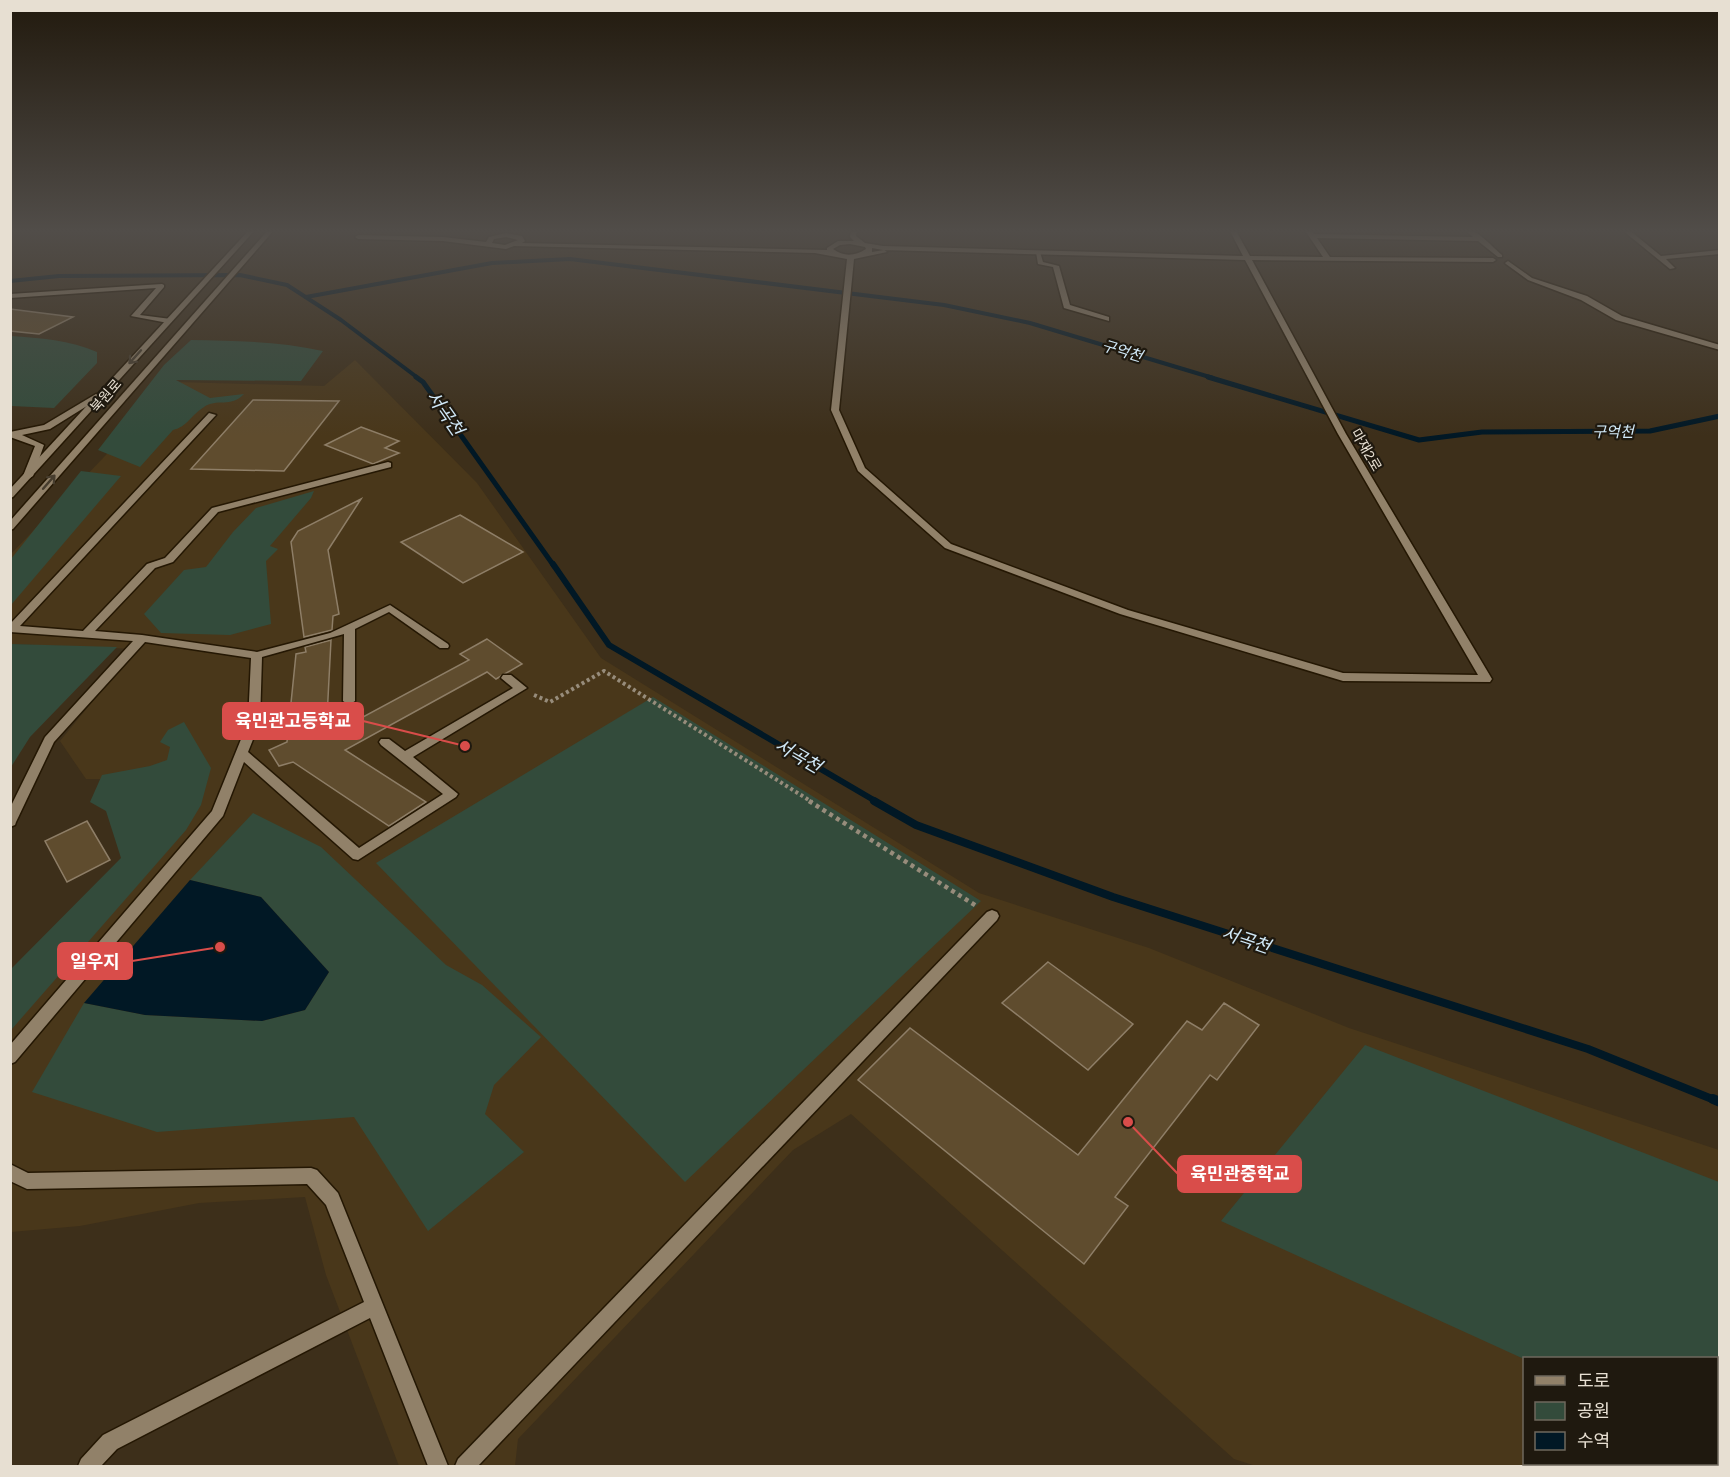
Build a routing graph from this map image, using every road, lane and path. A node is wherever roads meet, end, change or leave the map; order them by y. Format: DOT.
graph roads {
  1 [pos="151,298"];
  2 [pos="189,298"];
  3 [pos="210,298"];
  4 [pos="845,298"];
  5 [pos="1065,298"];
  6 [pos="1268,298"];
  7 [pos="1586,298"];
  8 [pos="1106,319"];
  9 [pos="168,321"];
  10 [pos="1719,348"];
  11 [pos="99,396"];
  12 [pos="212,415"];
  13 [pos="12,437"];
  14 [pos="388,465"];
  15 [pos="28,476"];
  16 [pos="10,495"];
  17 [pos="10,527"];
  18 [pos="350,627"];
  19 [pos="11,629"];
  20 [pos="87,634"];
  21 [pos="142,638"];
  22 [pos="444,646"];
  23 [pos="256,655"];
  24 [pos="507,678"];
  25 [pos="521,688"];
  26 [pos="349,702"];
  27 [pos="385,742"];
  28 [pos="242,753"];
  29 [pos="404,757"];
  30 [pos="10,822"];
  31 [pos="992,916"];
  32 [pos="10,1057"];
  33 [pos="10,1172"];
  34 [pos="375,1306"];
  35 [pos="88,1467"];
  36 [pos="438,1467"];
  37 [pos="465,1467"];
  1 -- 9 [label="street"];
  2 -- 9 [label="street, 북원로"];
  17 -- 3 [label="street, 북원로, one-way"];
  4 -- 6 [label="street, 마재2로"];
  5 -- 8 [label="street"];
  7 -- 10 [label="street"];
  9 -- 11 [label="street, 북원로, one-way"];
  11 -- 13 [label="street"];
  11 -- 15 [label="street, 북원로"];
  12 -- 19 [label="street"];
  13 -- 15 [label="street"];
  14 -- 20 [label="street"];
  15 -- 16 [label="street, 북원로"];
  18 -- 22 [label="street"];
  18 -- 23 [label="street"];
  18 -- 26 [label="street"];
  19 -- 20 [label="street"];
  20 -- 21 [label="street"];
  21 -- 23 [label="street"];
  21 -- 30 [label="street"];
  23 -- 28 [label="street"];
  24 -- 25 [label="street"];
  25 -- 29 [label="street"];
  25 -- 31 [label="path"];
  27 -- 29 [label="street"];
  28 -- 29 [label="street"];
  28 -- 32 [label="street"];
  31 -- 37 [label="street"];
  33 -- 34 [label="street"];
  34 -- 35 [label="street"];
  34 -- 36 [label="street"];
}
